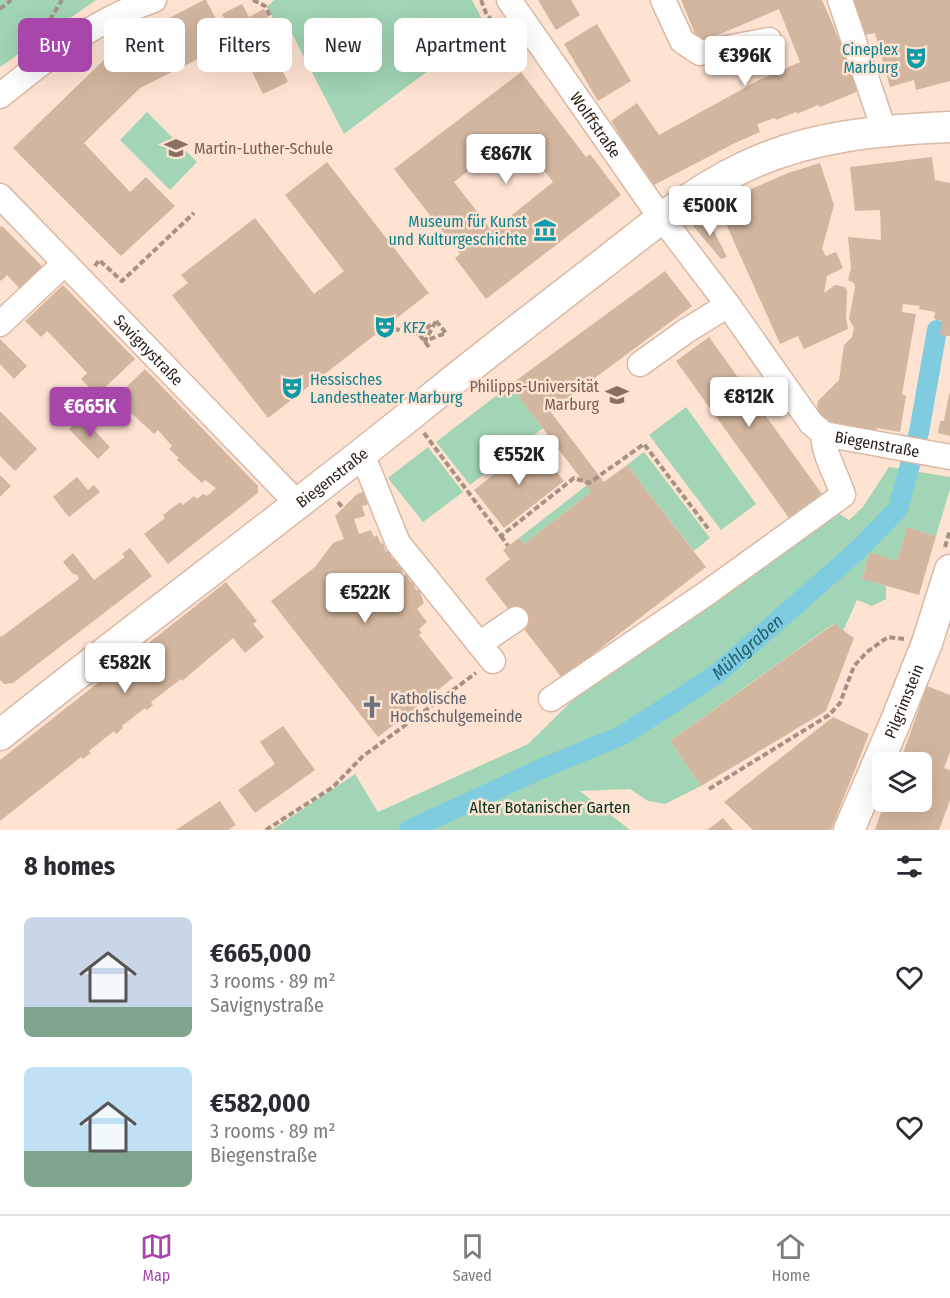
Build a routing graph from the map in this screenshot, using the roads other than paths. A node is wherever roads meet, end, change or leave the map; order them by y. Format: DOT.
graph roads {
  1 [pos="154,0"];
  2 [pos="508,0"];
  3 [pos="663,0"];
  4 [pos="840,0"];
  5 [pos="769,40"];
  6 [pos="0,96"];
  7 [pos="950,127"];
  8 [pos="884,130"];
  9 [pos="0,196"];
  10 [pos="661,218"];
  11 [pos="64,263"];
  12 [pos="728,305"];
  13 [pos="0,324"];
  14 [pos="640,364"];
  15 [pos="824,434"];
  16 [pos="362,454"];
  17 [pos="946,456"];
  18 [pos="298,504"];
  19 [pos="950,570"];
  20 [pos="516,619"];
  21 [pos="551,699"];
  22 [pos="4,725"];
  23 [pos="849,830"];
  1 -- 6 [label="street"];
  2 -- 10 [label="street, Wolffstraße"];
  3 -- 5 [label="street"];
  4 -- 8 [label="street"];
  7 -- 8 [label="main road, Biegenstraße"];
  8 -- 10 [label="main road, Biegenstraße"];
  9 -- 11 [label="street, Savignystraße"];
  10 -- 12 [label="street, Biegenstraße"];
  10 -- 16 [label="main road, Biegenstraße"];
  11 -- 13 [label="street"];
  11 -- 18 [label="street, Savignystraße"];
  12 -- 14 [label="street"];
  12 -- 15 [label="street, Biegenstraße"];
  15 -- 17 [label="street, Biegenstraße"];
  15 -- 21 [label="street"];
  16 -- 18 [label="main road, Biegenstraße"];
  16 -- 20 [label="street"];
  18 -- 22 [label="main road, Biegenstraße"];
  19 -- 23 [label="main road, Pilgrimstein"];
}
